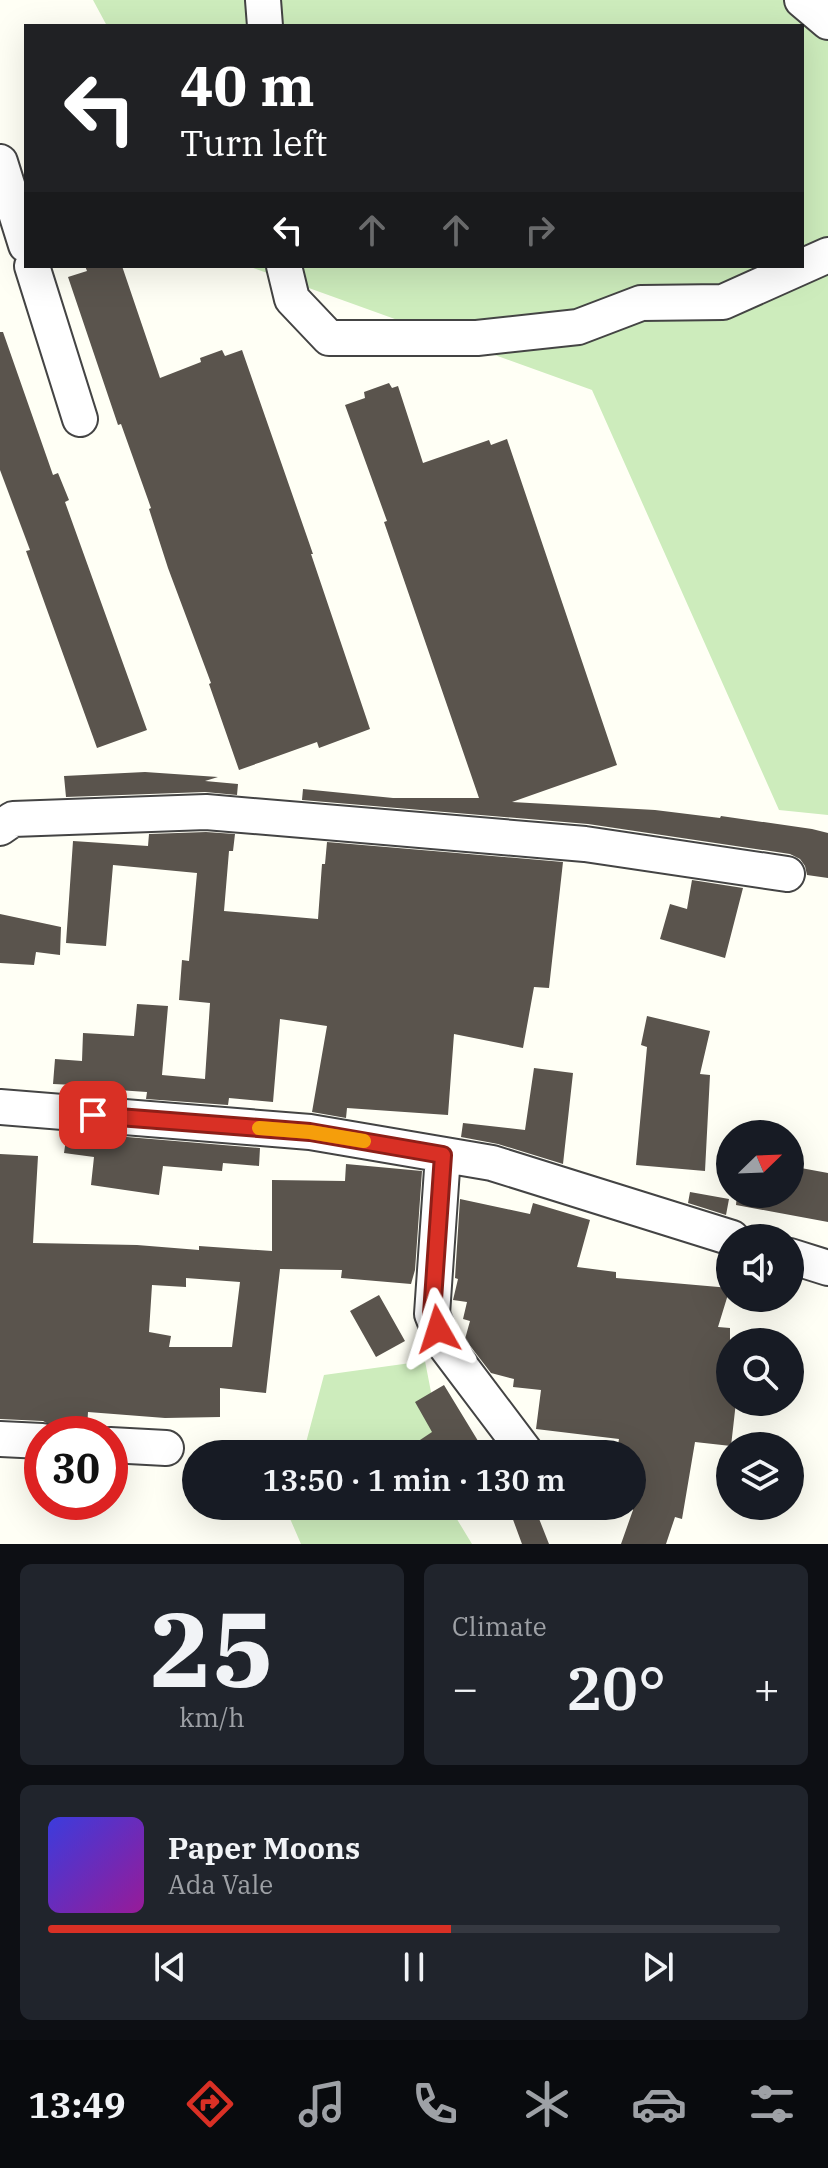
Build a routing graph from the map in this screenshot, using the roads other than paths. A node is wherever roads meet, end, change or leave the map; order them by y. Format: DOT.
graph roads {
  1 [pos="263,0"];
  2 [pos="802,0"];
  3 [pos="828,22"];
  4 [pos="265,24"];
  5 [pos="0,162"];
  6 [pos="24,239"];
  7 [pos="828,255"];
  8 [pos="804,266"];
  9 [pos="33,268"];
  10 [pos="284,268"];
  11 [pos="799,268"];
  12 [pos="80,419"];
  13 [pos="0,828"];
  14 [pos="787,874"];
  15 [pos="0,1107"];
  16 [pos="443,1155"];
  17 [pos="716,1233"];
  18 [pos="804,1260"];
  19 [pos="828,1268"];
  20 [pos="0,1439"];
  21 [pos="24,1440"];
  22 [pos="516,1440"];
  23 [pos="128,1446"];
  24 [pos="166,1448"];
  1 -- 4 [label="street"];
  2 -- 3 [label="street"];
  5 -- 6 [label="street"];
  7 -- 8 [label="street"];
  9 -- 12 [label="street"];
  10 -- 11 [label="street"];
  13 -- 14 [label="street"];
  15 -- 16 [label="street"];
  16 -- 17 [label="street"];
  16 -- 22 [label="street"];
  18 -- 19 [label="street"];
  20 -- 21 [label="street"];
  23 -- 24 [label="street"];
}
